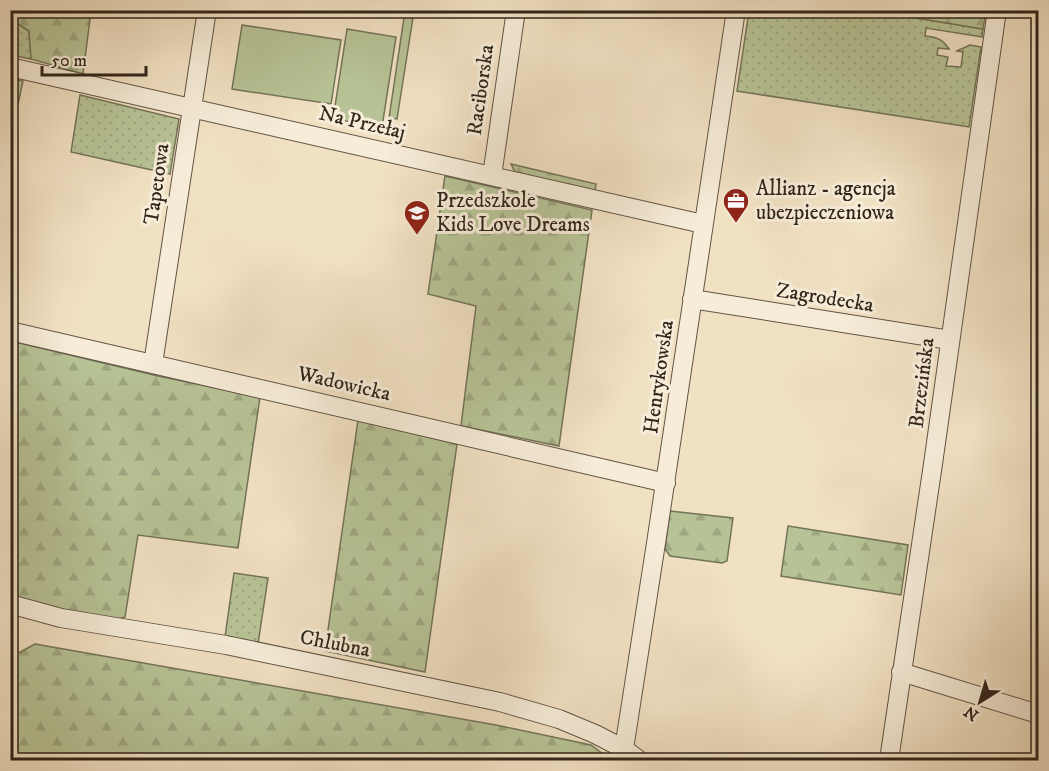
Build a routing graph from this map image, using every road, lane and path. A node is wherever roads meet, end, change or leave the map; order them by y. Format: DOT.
graph roads {
  1 [pos="207,10"];
  2 [pos="516,10"];
  3 [pos="736,10"];
  4 [pos="997,10"];
  5 [pos="10,67"];
  6 [pos="191,107"];
  7 [pos="492,177"];
  8 [pos="703,224"];
  9 [pos="692,299"];
  10 [pos="10,331"];
  11 [pos="950,340"];
  12 [pos="153,364"];
  13 [pos="666,483"];
  14 [pos="10,604"];
  15 [pos="901,672"];
  16 [pos="1038,714"];
  17 [pos="624,749"];
  18 [pos="639,760"];
  19 [pos="888,760"];
  1 -- 6 [label="street, Tapetowa"];
  2 -- 7 [label="street, Raciborska"];
  3 -- 8 [label="street, Henrykowska"];
  4 -- 11 [label="street, Brzezińska"];
  5 -- 6 [label="street, Na Przełaj"];
  6 -- 7 [label="street, Na Przełaj"];
  6 -- 12 [label="street, Tapetowa"];
  7 -- 8 [label="street, Na Przełaj"];
  8 -- 9 [label="street, Henrykowska"];
  9 -- 11 [label="street, Zagrodecka"];
  9 -- 13 [label="street, Henrykowska"];
  10 -- 12 [label="street, Wadowicka"];
  11 -- 15 [label="street, Brzezińska"];
  12 -- 13 [label="street, Wadowicka"];
  13 -- 17 [label="street, Henrykowska"];
  14 -- 17 [label="street, Chlubna"];
  15 -- 16 [label="street"];
  15 -- 19 [label="street, Brzezińska"];
  17 -- 18 [label="street, Chlubna"];
}
